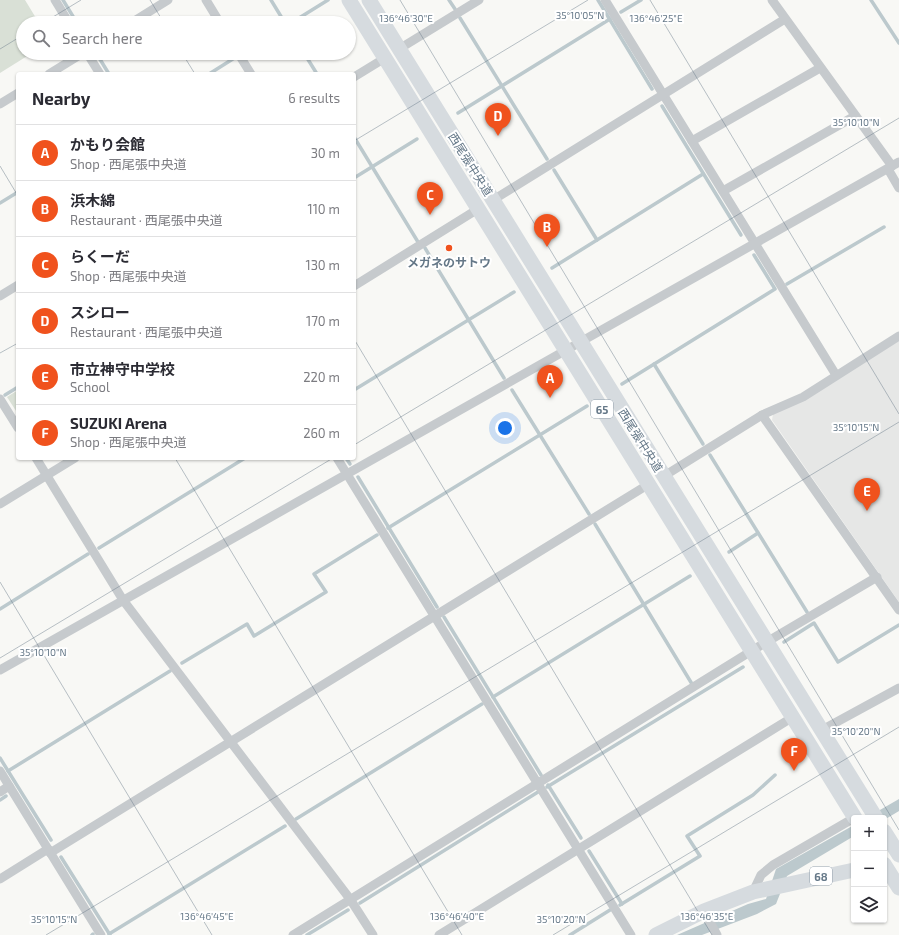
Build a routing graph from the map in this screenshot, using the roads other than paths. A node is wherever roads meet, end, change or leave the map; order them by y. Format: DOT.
graph roads {
  1 [pos="55,0"];
  2 [pos="168,0"];
  3 [pos="206,0"];
  4 [pos="349,0"];
  5 [pos="369,0"];
  6 [pos="479,0"];
  7 [pos="605,0"];
  8 [pos="772,0"];
  9 [pos="65,16"];
  10 [pos="142,16"];
  11 [pos="216,16"];
  12 [pos="785,19"];
  13 [pos="399,49"];
  14 [pos="385,58"];
  15 [pos="72,60"];
  16 [pos="91,60"];
  17 [pos="242,60"];
  18 [pos="820,68"];
  19 [pos="52,72"];
  20 [pos="99,72"];
  21 [pos="250,72"];
  22 [pos="356,76"];
  23 [pos="16,94"];
  24 [pos="663,94"];
  25 [pos="0,104"];
  26 [pos="855,116"];
  27 [pos="692,141"];
  28 [pos="893,166"];
  29 [pos="899,188"];
  30 [pos="723,192"];
  31 [pos="493,200"];
  32 [pos="478,209"];
  33 [pos="755,244"];
  34 [pos="356,285"];
  35 [pos="16,286"];
  36 [pos="0,296"];
  37 [pos="899,336"];
  38 [pos="582,343"];
  39 [pos="566,350"];
  40 [pos="836,375"];
  41 [pos="0,399"];
  42 [pos="762,415"];
  43 [pos="16,425"];
  44 [pos="37,460"];
  45 [pos="71,460"];
  46 [pos="338,460"];
  47 [pos="347,474"];
  48 [pos="47,475"];
  49 [pos="664,476"];
  50 [pos="649,484"];
  51 [pos="0,504"];
  52 [pos="877,577"];
  53 [pos="123,600"];
  54 [pos="899,610"];
  55 [pos="435,616"];
  56 [pos="767,642"];
  57 [pos="753,650"];
  58 [pos="0,670"];
  59 [pos="899,688"];
  60 [pos="793,717"];
  61 [pos="822,730"];
  62 [pos="231,742"];
  63 [pos="0,771"];
  64 [pos="538,783"];
  65 [pos="9,786"];
  66 [pos="0,792"];
  67 [pos="853,815"];
  68 [pos="874,815"];
  69 [pos="851,820"];
  70 [pos="887,836"];
  71 [pos="579,849"];
  72 [pos="49,851"];
  73 [pos="899,855"];
  74 [pos="888,865"];
  75 [pos="851,871"];
  76 [pos="0,879"];
  77 [pos="899,888"];
  78 [pos="760,891"];
  79 [pos="350,900"];
  80 [pos="706,915"];
  81 [pos="716,933"];
  82 [pos="101,935"];
  83 [pos="293,935"];
  84 [pos="373,935"];
  85 [pos="440,935"];
  86 [pos="631,935"];
  87 [pos="656,935"];
  1 -- 9 [label="street"];
  2 -- 10 [label="street"];
  3 -- 11 [label="street"];
  4 -- 14 [label="main road, 西尾張中央道 / 65"];
  5 -- 13 [label="main road, 西尾張中央道 / 65"];
  6 -- 13 [label="street"];
  7 -- 24 [label="street"];
  8 -- 12 [label="street"];
  12 -- 18 [label="street"];
  12 -- 24 [label="street"];
  13 -- 31 [label="main road, 西尾張中央道 / 65"];
  14 -- 22 [label="street"];
  14 -- 32 [label="main road, 西尾張中央道 / 65"];
  15 -- 19 [label="street"];
  16 -- 20 [label="street"];
  17 -- 21 [label="street"];
  18 -- 26 [label="street"];
  18 -- 27 [label="street"];
  23 -- 25 [label="street"];
  24 -- 27 [label="street"];
  24 -- 31 [label="street"];
  26 -- 28 [label="street"];
  26 -- 30 [label="street"];
  27 -- 30 [label="street"];
  28 -- 29 [label="street"];
  28 -- 33 [label="street"];
  30 -- 33 [label="street"];
  31 -- 38 [label="main road, 西尾張中央道 / 65"];
  32 -- 34 [label="street"];
  32 -- 39 [label="main road, 西尾張中央道 / 65"];
  33 -- 38 [label="street"];
  33 -- 40 [label="street"];
  35 -- 36 [label="street"];
  37 -- 40 [label="street"];
  38 -- 39 [label="street"];
  38 -- 49 [label="main road, 西尾張中央道 / 65"];
  39 -- 47 [label="street"];
  39 -- 50 [label="main road, 西尾張中央道 / 65"];
  40 -- 42 [label="street"];
  41 -- 43 [label="street"];
  42 -- 49 [label="street"];
  42 -- 52 [label="street"];
  44 -- 48 [label="street"];
  45 -- 48 [label="street"];
  46 -- 47 [label="street"];
  47 -- 53 [label="street"];
  47 -- 55 [label="street"];
  48 -- 51 [label="street"];
  48 -- 53 [label="street"];
  49 -- 56 [label="main road, 西尾張中央道 / 65"];
  50 -- 55 [label="street"];
  50 -- 57 [label="main road, 西尾張中央道 / 65"];
  52 -- 54 [label="street"];
  52 -- 56 [label="street"];
  53 -- 58 [label="street"];
  53 -- 62 [label="street"];
  55 -- 62 [label="street"];
  55 -- 64 [label="street"];
  56 -- 57 [label="street"];
  56 -- 61 [label="main road, 西尾張中央道 / 65"];
  57 -- 60 [label="main road, 西尾張中央道 / 65"];
  57 -- 64 [label="street"];
  59 -- 61 [label="street"];
  60 -- 67 [label="main road, 西尾張中央道 / 65"];
  60 -- 71 [label="street"];
  61 -- 68 [label="main road, 西尾張中央道 / 65"];
  62 -- 72 [label="street"];
  62 -- 79 [label="street"];
  63 -- 65 [label="street"];
  64 -- 71 [label="street"];
  64 -- 79 [label="street"];
  65 -- 66 [label="street"];
  65 -- 72 [label="street"];
  69 -- 78 [label="street"];
  70 -- 73 [label="main road"];
  71 -- 85 [label="street"];
  71 -- 86 [label="street"];
  72 -- 76 [label="street"];
  72 -- 82 [label="street"];
  74 -- 77 [label="main road"];
  75 -- 78 [label="main road, 68"];
  78 -- 80 [label="main road, 68"];
  79 -- 83 [label="street"];
  79 -- 84 [label="street"];
  80 -- 81 [label="street"];
  80 -- 87 [label="main road, 68"];
}
